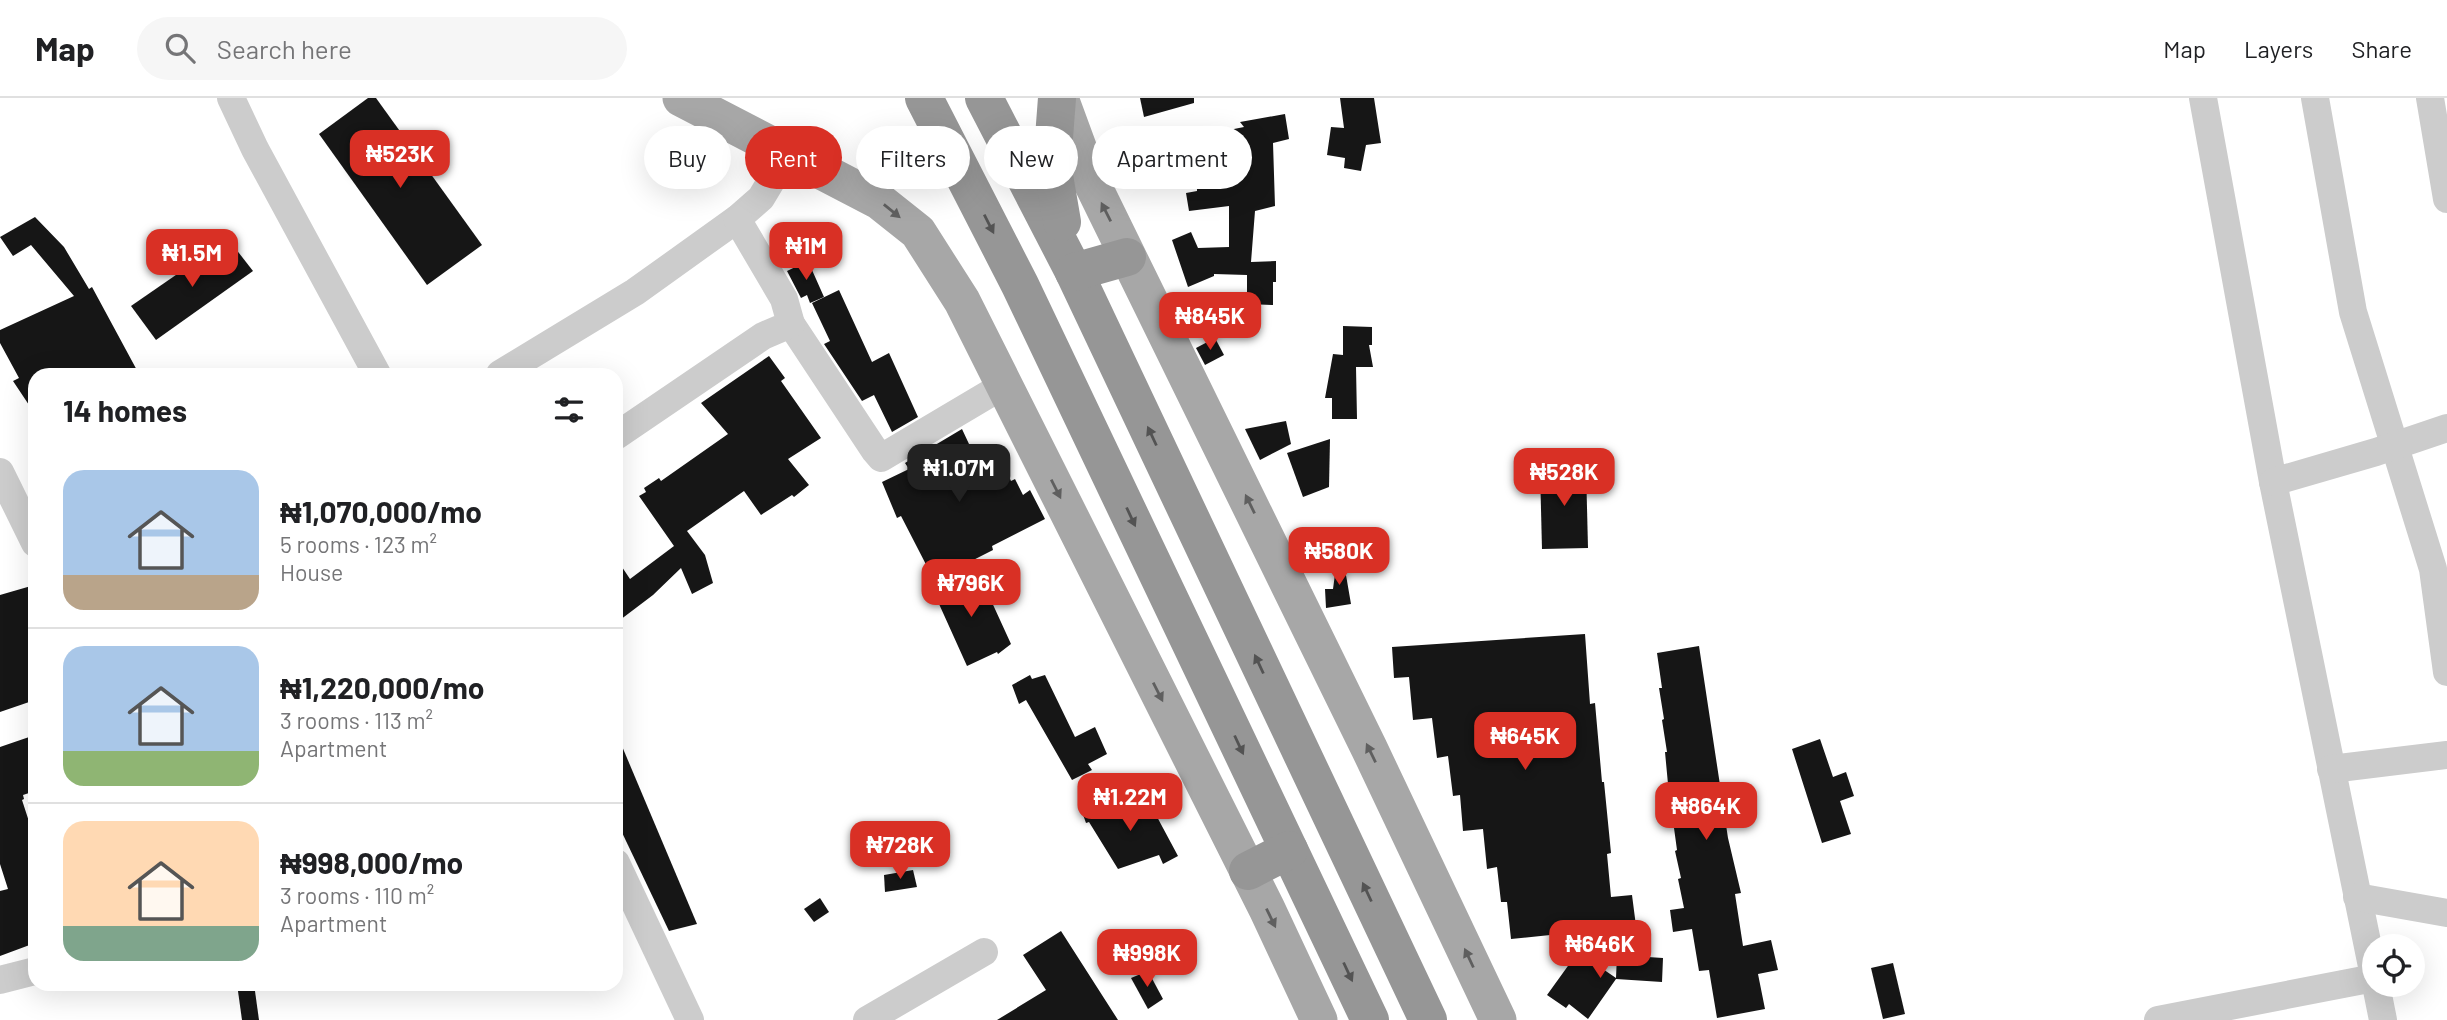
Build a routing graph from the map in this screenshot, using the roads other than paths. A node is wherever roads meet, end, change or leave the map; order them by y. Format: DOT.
graph roads {
  1 [pos="231,98"];
  2 [pos="681,98"];
  3 [pos="924,98"];
  4 [pos="984,98"];
  5 [pos="1058,98"];
  6 [pos="2203,98"];
  7 [pos="2315,98"];
  8 [pos="2430,98"];
  9 [pos="745,131"];
  10 [pos="842,181"];
  11 [pos="766,189"];
  12 [pos="2447,199"];
  13 [pos="737,219"];
  14 [pos="1127,257"];
  15 [pos="1072,267"];
  16 [pos="791,324"];
  17 [pos="374,368"];
  18 [pos="510,368"];
  19 [pos="1004,386"];
  20 [pos="2447,428"];
  21 [pos="623,431"];
  22 [pos="2394,446"];
  23 [pos="0,472"];
  24 [pos="2273,482"];
  25 [pos="28,529"];
  26 [pos="2447,672"];
  27 [pos="2447,755"];
  28 [pos="2331,769"];
  29 [pos="1289,850"];
  30 [pos="1248,871"];
  31 [pos="623,878"];
  32 [pos="2357,897"];
  33 [pos="2447,913"];
  34 [pos="2365,934"];
  35 [pos="984,952"];
  36 [pos="28,973"];
  37 [pos="0,980"];
  38 [pos="2362,983"];
  39 [pos="2378,997"];
  40 [pos="690,1020"];
  41 [pos="867,1020"];
  42 [pos="1319,1020"];
  43 [pos="1370,1020"];
  44 [pos="1428,1020"];
  45 [pos="1498,1020"];
  46 [pos="2158,1020"];
  47 [pos="2383,1020"];
  1 -- 17 [label="street"];
  2 -- 9 [label="main road"];
  3 -- 29 [label="highway, one-way"];
  4 -- 15 [label="highway"];
  14 -- 5 [label="main road, one-way"];
  5 -- 15 [label="highway"];
  6 -- 24 [label="street"];
  7 -- 22 [label="street"];
  8 -- 12 [label="street"];
  10 -- 19 [label="main road, one-way"];
  11 -- 13 [label="street"];
  13 -- 16 [label="street"];
  13 -- 18 [label="street"];
  14 -- 15 [label="highway"];
  45 -- 14 [label="main road, one-way"];
  44 -- 15 [label="highway, one-way"];
  16 -- 19 [label="street"];
  16 -- 21 [label="street"];
  19 -- 30 [label="main road, one-way"];
  20 -- 22 [label="street"];
  22 -- 24 [label="street"];
  22 -- 26 [label="street"];
  23 -- 25 [label="street"];
  24 -- 28 [label="street"];
  27 -- 28 [label="street"];
  28 -- 32 [label="street"];
  29 -- 30 [label="highway"];
  29 -- 43 [label="highway, one-way"];
  30 -- 42 [label="main road, one-way"];
  31 -- 40 [label="street"];
  32 -- 33 [label="street"];
  32 -- 34 [label="street"];
  35 -- 41 [label="street"];
  36 -- 37 [label="street"];
  38 -- 46 [label="street"];
  39 -- 47 [label="street"];
}
